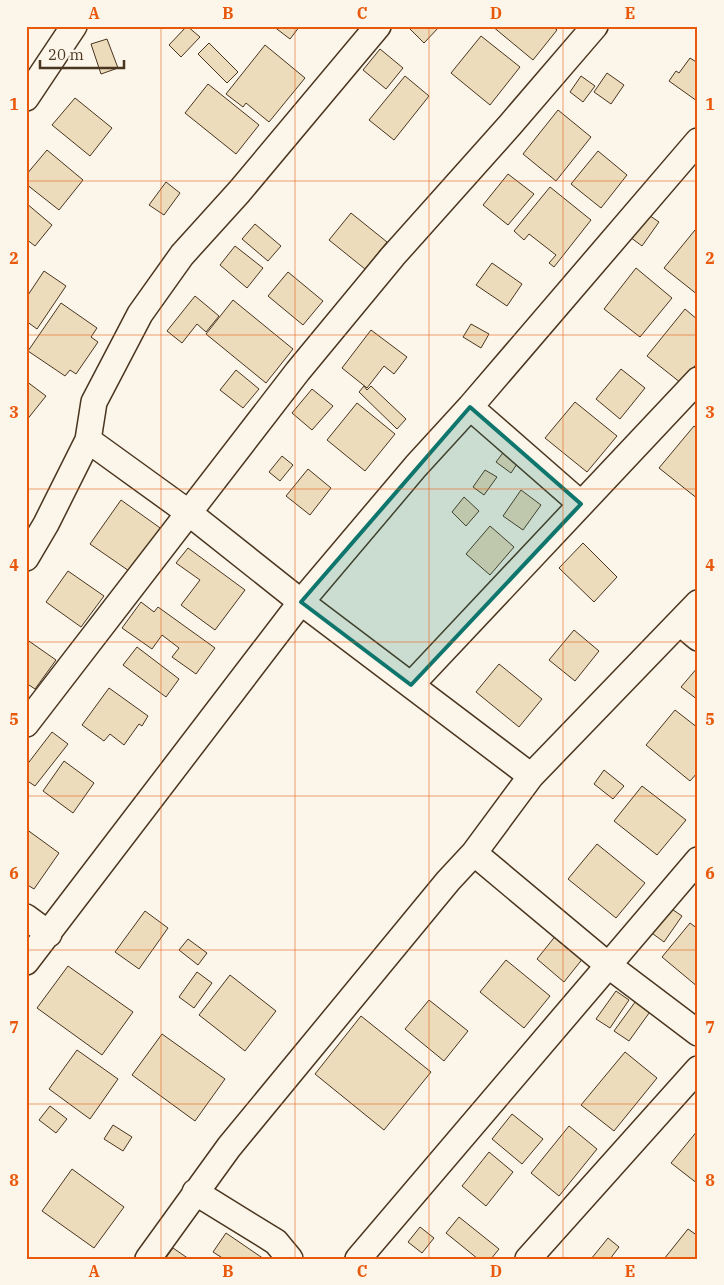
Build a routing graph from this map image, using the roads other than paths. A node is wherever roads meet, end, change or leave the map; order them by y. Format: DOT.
graph roads {
  1 [pos="74,26"];
  2 [pos="378,26"];
  3 [pos="595,26"];
  4 [pos="26,98"];
  5 [pos="698,141"];
  6 [pos="694,391"];
  7 [pos="470,407"];
  8 [pos="88,440"];
  9 [pos="581,504"];
  10 [pos="189,513"];
  11 [pos="26,558"];
  12 [pos="301,602"];
  13 [pos="698,603"];
  14 [pos="689,631"];
  15 [pos="411,685"];
  16 [pos="26,724"];
  17 [pos="531,776"];
  18 [pos="474,853"];
  19 [pos="698,860"];
  20 [pos="26,917"];
  21 [pos="49,934"];
  22 [pos="26,962"];
  23 [pos="608,965"];
  24 [pos="698,1033"];
  25 [pos="698,1069"];
  26 [pos="195,1192"];
  27 [pos="148,1259"];
  28 [pos="290,1259"];
  29 [pos="358,1259"];
  30 [pos="528,1259"];
  1 -- 4 [label="street"];
  2 -- 8 [label="street"];
  3 -- 10 [label="street"];
  5 -- 7 [label="street"];
  6 -- 9 [label="street"];
  7 -- 9 [label="street"];
  7 -- 12 [label="street"];
  8 -- 10 [label="street"];
  8 -- 11 [label="street"];
  9 -- 15 [label="street"];
  10 -- 12 [label="street"];
  10 -- 16 [label="street"];
  12 -- 15 [label="street"];
  12 -- 21 [label="street"];
  13 -- 14 [label="street"];
  14 -- 17 [label="street"];
  15 -- 17 [label="street"];
  17 -- 18 [label="street"];
  18 -- 23 [label="street"];
  18 -- 26 [label="street"];
  19 -- 23 [label="street"];
  20 -- 21 [label="street"];
  21 -- 22 [label="street"];
  23 -- 24 [label="street"];
  23 -- 29 [label="street"];
  25 -- 30 [label="street"];
  26 -- 27 [label="street"];
  26 -- 28 [label="street"];
}
